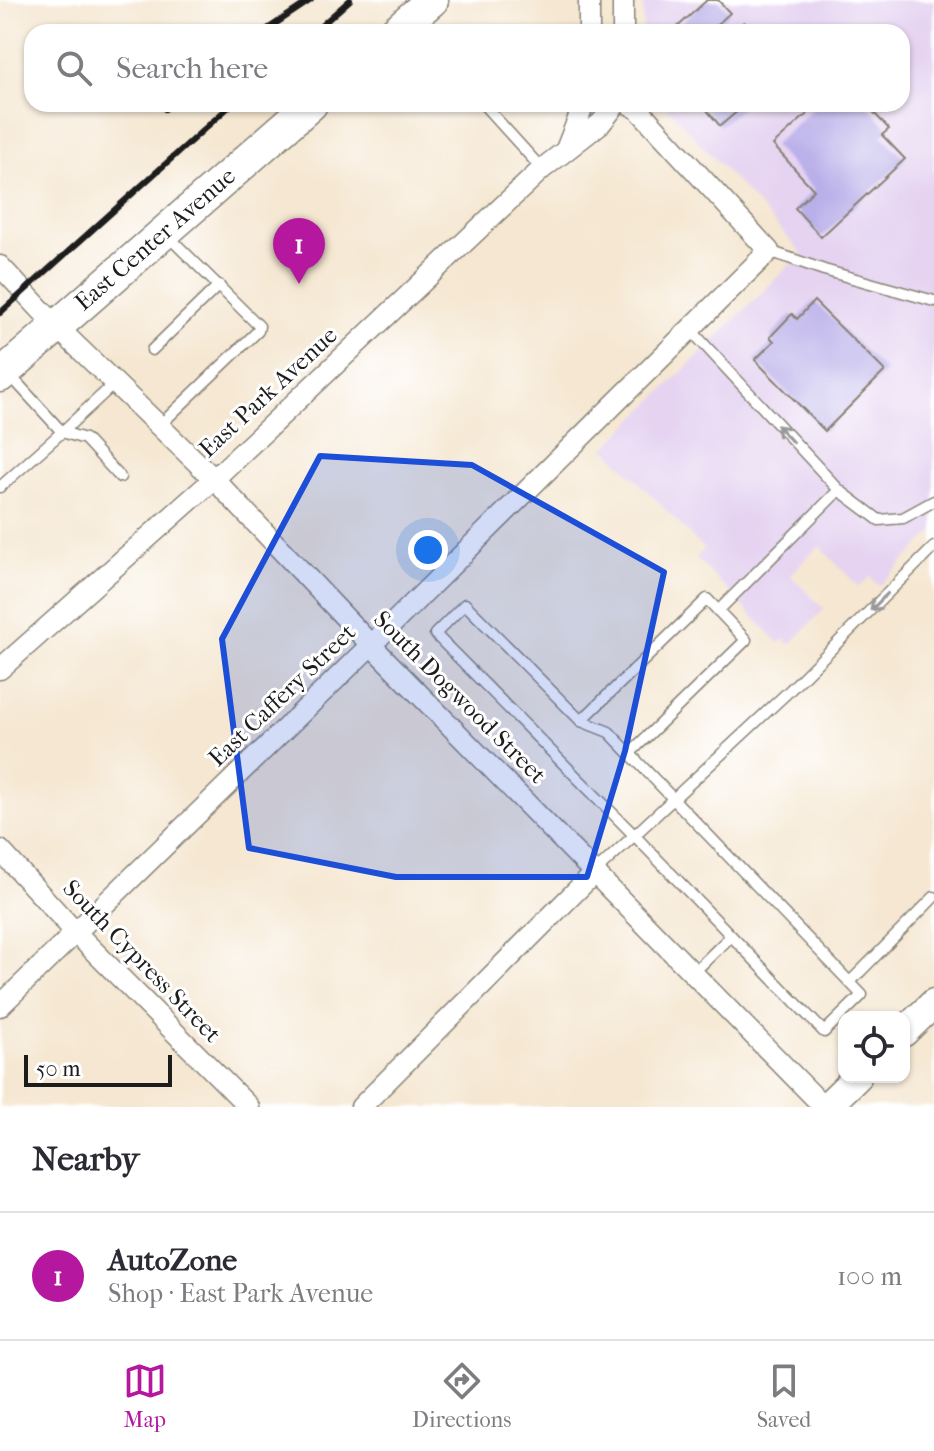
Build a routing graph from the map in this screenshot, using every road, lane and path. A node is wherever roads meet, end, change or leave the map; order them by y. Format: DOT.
graph roads {
  1 [pos="589,0"];
  2 [pos="623,0"];
  3 [pos="589,24"];
  4 [pos="623,24"];
  5 [pos="302,112"];
  6 [pos="490,112"];
  7 [pos="581,112"];
  8 [pos="610,112"];
  9 [pos="641,112"];
  10 [pos="567,147"];
  11 [pos="542,169"];
  12 [pos="163,232"];
  13 [pos="769,251"];
  14 [pos="0,266"];
  15 [pos="219,285"];
  16 [pos="934,301"];
  17 [pos="56,326"];
  18 [pos="689,328"];
  19 [pos="152,350"];
  20 [pos="3,373"];
  21 [pos="115,383"];
  22 [pos="159,426"];
  23 [pos="62,432"];
  24 [pos="120,477"];
  25 [pos="214,479"];
  26 [pos="0,487"];
  27 [pos="839,490"];
  28 [pos="934,501"];
  29 [pos="934,547"];
  30 [pos="718,611"];
  31 [pos="371,645"];
  32 [pos="0,669"];
  33 [pos="581,721"];
  34 [pos="630,753"];
  35 [pos="673,799"];
  36 [pos="634,835"];
  37 [pos="0,850"];
  38 [pos="596,871"];
  39 [pos="934,897"];
  40 [pos="75,932"];
  41 [pos="731,936"];
  42 [pos="693,973"];
  43 [pos="850,982"];
  44 [pos="934,1003"];
  45 [pos="0,1006"];
  46 [pos="910,1026"];
  47 [pos="851,1083"];
  48 [pos="249,1107"];
  49 [pos="361,1107"];
  50 [pos="825,1107"];
  1 -- 3 [label="street"];
  2 -- 4 [label="street"];
  5 -- 12 [label="main road, East Center Avenue"];
  6 -- 11 [label="lane"];
  7 -- 10 [label="street, East Park Avenue"];
  8 -- 10 [label="street, East Park Avenue"];
  9 -- 13 [label="street"];
  10 -- 11 [label="street, East Park Avenue"];
  11 -- 25 [label="street, East Park Avenue"];
  12 -- 15 [label="lane"];
  12 -- 17 [label="main road, East Center Avenue"];
  13 -- 16 [label="lane"];
  13 -- 18 [label="street, East Caffery Street"];
  14 -- 17 [label="street, South Dogwood Street"];
  15 -- 19 [label="lane"];
  15 -- 22 [label="lane"];
  17 -- 20 [label="main road, East Center Avenue"];
  17 -- 21 [label="street, South Dogwood Street"];
  27 -- 18 [label="lane, one-way"];
  18 -- 31 [label="street, East Caffery Street"];
  20 -- 23 [label="lane"];
  21 -- 22 [label="street, South Dogwood Street"];
  21 -- 23 [label="lane"];
  22 -- 25 [label="street, South Dogwood Street"];
  23 -- 24 [label="lane"];
  23 -- 26 [label="lane"];
  25 -- 31 [label="street, South Dogwood Street"];
  25 -- 32 [label="street, East Park Avenue"];
  27 -- 28 [label="lane"];
  27 -- 30 [label="lane"];
  29 -- 35 [label="lane, one-way"];
  30 -- 33 [label="lane"];
  30 -- 34 [label="lane"];
  31 -- 38 [label="street, South Dogwood Street"];
  31 -- 40 [label="street, East Caffery Street"];
  33 -- 34 [label="lane"];
  33 -- 36 [label="lane"];
  34 -- 35 [label="lane"];
  35 -- 36 [label="lane"];
  35 -- 43 [label="lane"];
  36 -- 38 [label="lane"];
  36 -- 41 [label="lane"];
  37 -- 40 [label="street, South Cypress Street"];
  38 -- 42 [label="street, South Dogwood Street"];
  38 -- 49 [label="street"];
  39 -- 43 [label="lane"];
  40 -- 45 [label="street, East Caffery Street"];
  40 -- 48 [label="street, South Cypress Street"];
  41 -- 42 [label="lane"];
  41 -- 43 [label="lane"];
  42 -- 50 [label="street, South Dogwood Street"];
  44 -- 46 [label="street"];
  47 -- 50 [label="street"];
}
